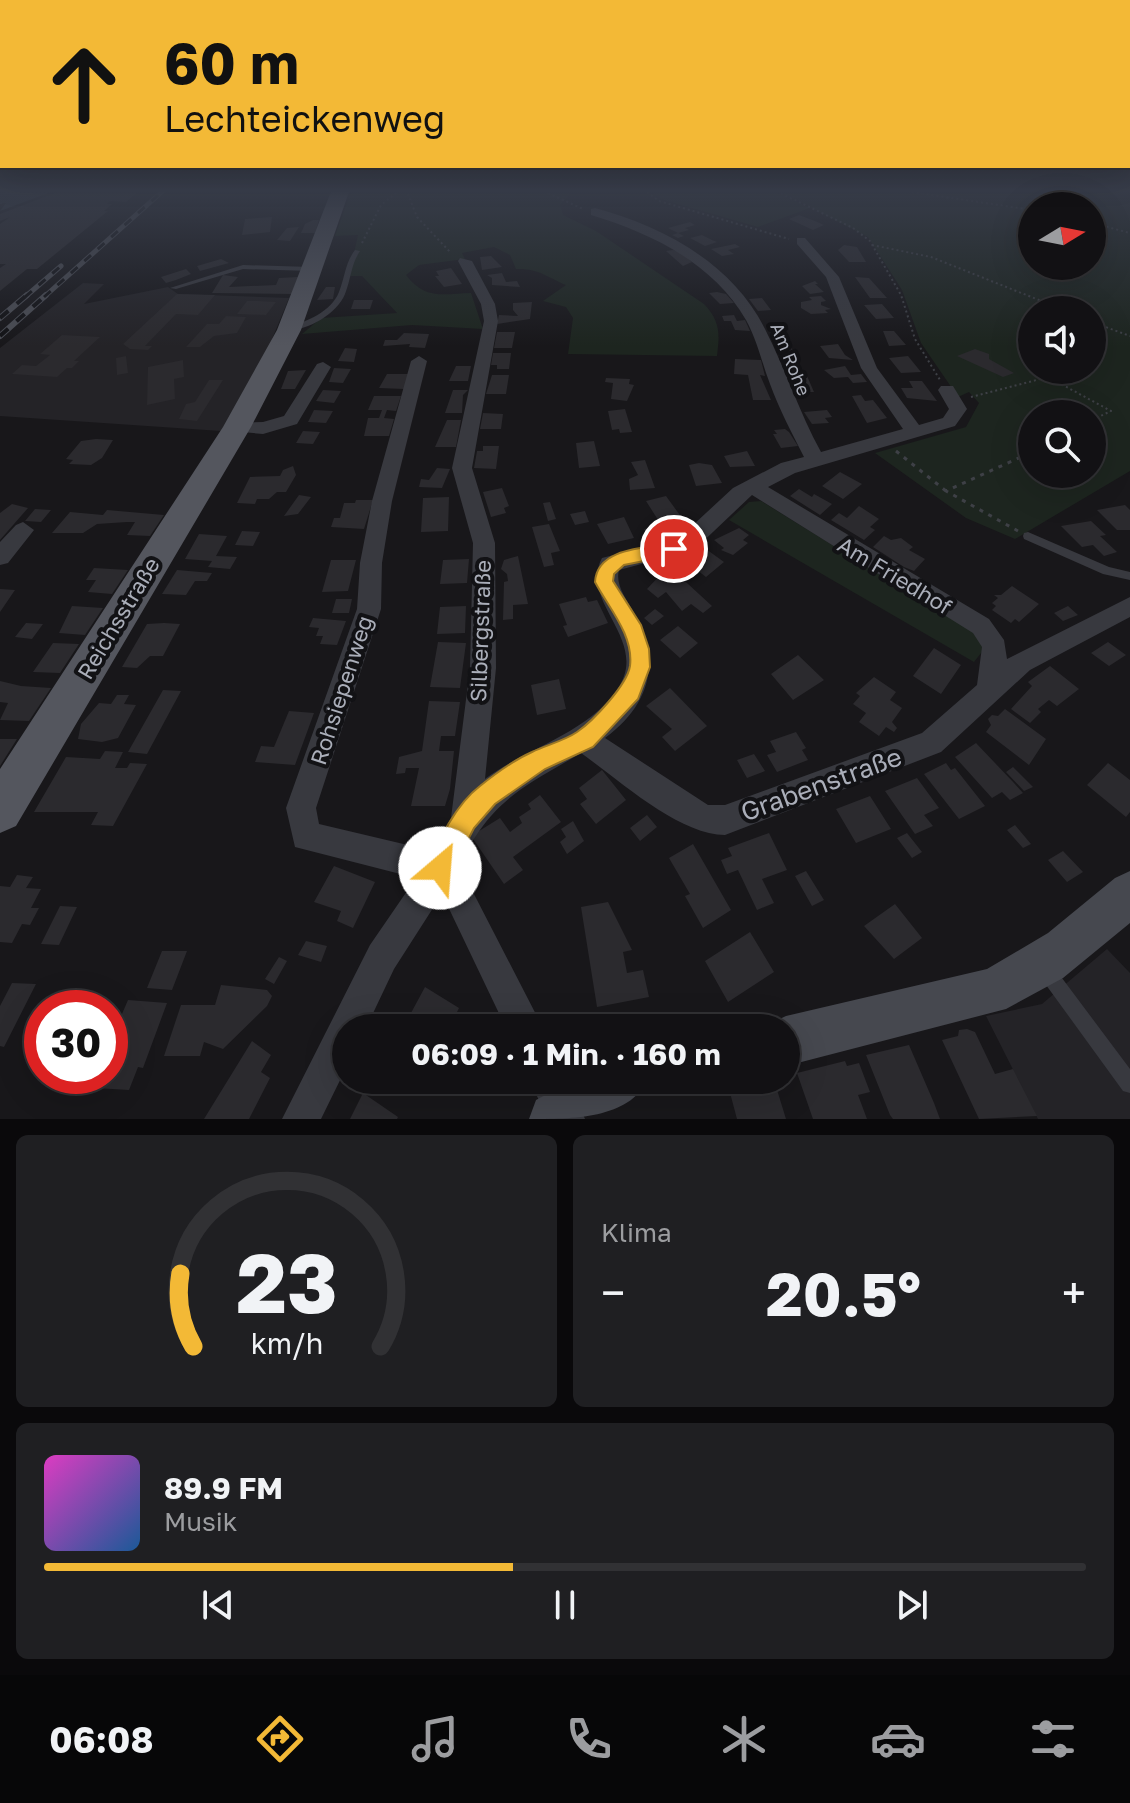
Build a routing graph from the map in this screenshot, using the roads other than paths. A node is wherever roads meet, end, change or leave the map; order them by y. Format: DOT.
graph roads {
  1 [pos="322,241"];
  2 [pos="669,241"];
  3 [pos="802,242"];
  4 [pos="357,251"];
  5 [pos="465,261"];
  6 [pos="311,269"];
  7 [pos="174,288"];
  8 [pos="289,330"];
  9 [pos="419,361"];
  10 [pos="323,367"];
  11 [pos="952,397"];
  12 [pos="237,427"];
  13 [pos="916,433"];
  14 [pos="815,459"];
  15 [pos="752,486"];
  16 [pos="23,530"];
  17 [pos="1028,536"];
  18 [pos="0,557"];
  19 [pos="1130,576"];
  20 [pos="1130,606"];
  21 [pos="989,688"];
  22 [pos="585,740"];
  23 [pos="0,810"];
  24 [pos="466,819"];
  25 [pos="440,868"];
  26 [pos="1130,893"];
  27 [pos="1042,966"];
  28 [pos="354,1014"];
  29 [pos="518,1014"];
  30 [pos="800,1038"];
  31 [pos="332,1057"];
  32 [pos="1130,1084"];
  33 [pos="591,1094"];
  34 [pos="559,1108"];
  35 [pos="301,1119"];
  1 -- 6 [label="main road, Reichsstraße"];
  2 -- 14 [label="street, Am Rohe"];
  3 -- 13 [label="street"];
  4 -- 8 [label="lane"];
  5 -- 24 [label="street, Silbergstraße"];
  6 -- 7 [label="lane"];
  6 -- 8 [label="main road, Reichsstraße"];
  8 -- 12 [label="main road, Reichsstraße"];
  9 -- 25 [label="street, Rohsiepenweg"];
  10 -- 12 [label="street"];
  11 -- 13 [label="street"];
  12 -- 23 [label="main road, Reichsstraße"];
  13 -- 14 [label="street"];
  14 -- 15 [label="street"];
  15 -- 21 [label="street, Am Friedhof"];
  15 -- 22 [label="street"];
  16 -- 18 [label="street"];
  17 -- 19 [label="lane"];
  20 -- 21 [label="street, Grabenstraße"];
  21 -- 22 [label="street, Grabenstraße"];
  22 -- 24 [label="street"];
  24 -- 25 [label="street"];
  25 -- 28 [label="street"];
  25 -- 29 [label="street"];
  26 -- 27 [label="main road"];
  27 -- 30 [label="main road"];
  27 -- 32 [label="lane"];
  31 -- 35 [label="street"];
  33 -- 34 [label="main road"];
}
